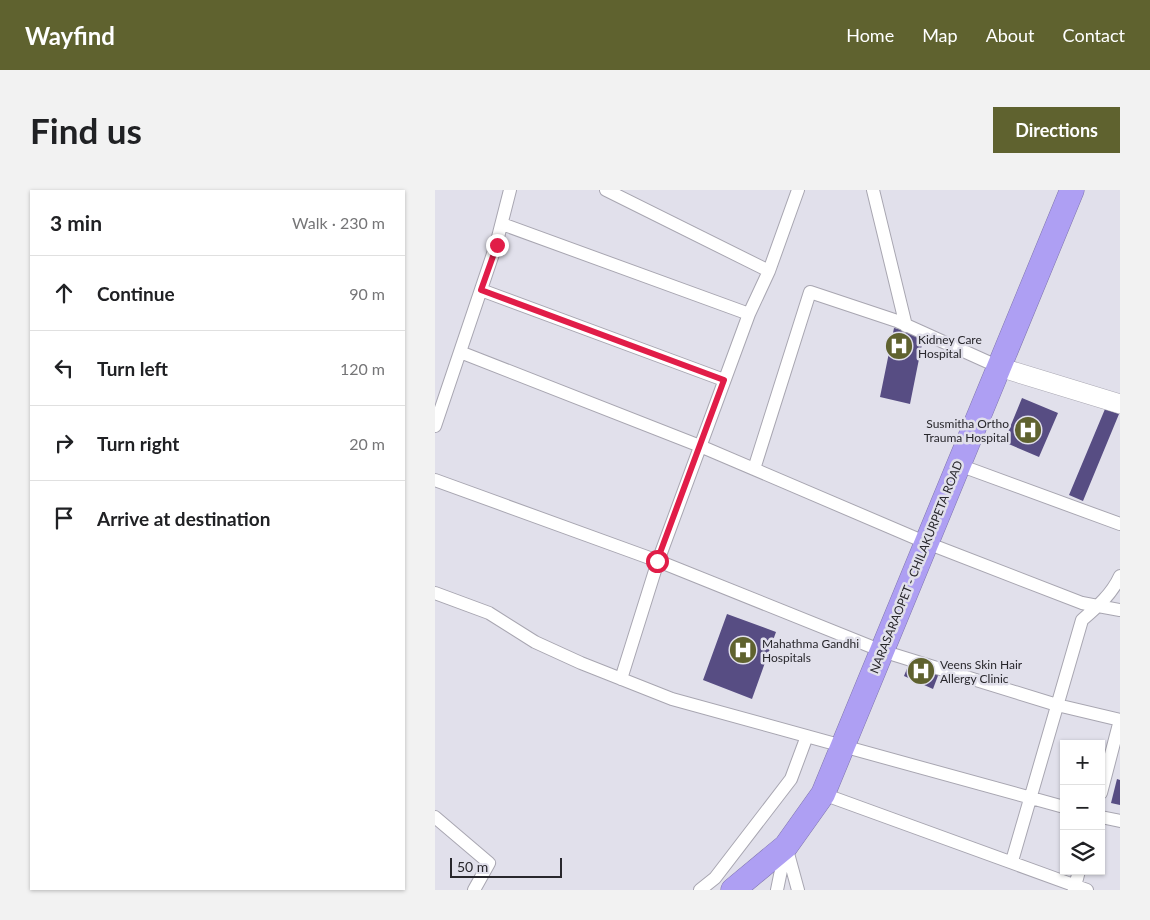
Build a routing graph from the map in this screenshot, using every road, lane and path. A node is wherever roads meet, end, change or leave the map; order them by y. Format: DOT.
graph roads {
  1 [pos="511,190"];
  2 [pos="606,190"];
  3 [pos="798,190"];
  4 [pos="873,190"];
  5 [pos="1072,190"];
  6 [pos="502,224"];
  7 [pos="769,272"];
  8 [pos="481,290"];
  9 [pos="749,314"];
  10 [pos="907,326"];
  11 [pos="460,352"];
  12 [pos="999,367"];
  13 [pos="724,380"];
  14 [pos="1120,404"];
  15 [pos="435,426"];
  16 [pos="700,446"];
  17 [pos="959,465"];
  18 [pos="754,469"];
  19 [pos="435,480"];
  20 [pos="1120,524"];
  21 [pos="927,543"];
  22 [pos="657,561"];
  23 [pos="1120,576"];
  24 [pos="435,593"];
  25 [pos="1099,606"];
  26 [pos="1120,610"];
  27 [pos="881,651"];
  28 [pos="621,679"];
  29 [pos="1057,706"];
  30 [pos="1120,720"];
  31 [pos="807,736"];
  32 [pos="843,746"];
  33 [pos="1103,785"];
  34 [pos="823,794"];
  35 [pos="1031,798"];
  36 [pos="1060,806"];
  37 [pos="435,817"];
  38 [pos="1105,818"];
  39 [pos="1120,821"];
  40 [pos="786,846"];
  41 [pos="1012,861"];
  42 [pos="1078,875"];
  43 [pos="1074,887"];
  44 [pos="474,890"];
  45 [pos="700,890"];
  46 [pos="733,890"];
  47 [pos="777,890"];
  48 [pos="798,890"];
  49 [pos="1087,890"];
  1 -- 6 [label="street"];
  2 -- 7 [label="street"];
  3 -- 7 [label="street"];
  4 -- 10 [label="street"];
  5 -- 12 [label="highway, NARASARAOPET - CHILAKURPETA ROAD"];
  6 -- 8 [label="street"];
  6 -- 9 [label="street"];
  7 -- 9 [label="street"];
  8 -- 11 [label="street"];
  8 -- 13 [label="street"];
  9 -- 13 [label="street"];
  10 -- 12 [label="street"];
  10 -- 18 [label="street"];
  11 -- 15 [label="street"];
  11 -- 16 [label="street"];
  12 -- 14 [label="main road"];
  12 -- 17 [label="highway, NARASARAOPET - CHILAKURPETA ROAD"];
  13 -- 16 [label="street"];
  16 -- 18 [label="street"];
  16 -- 22 [label="street"];
  17 -- 20 [label="street"];
  17 -- 21 [label="highway, NARASARAOPET - CHILAKURPETA ROAD"];
  18 -- 21 [label="street"];
  19 -- 22 [label="street"];
  21 -- 25 [label="street"];
  21 -- 27 [label="highway, NARASARAOPET - CHILAKURPETA ROAD"];
  22 -- 27 [label="street"];
  22 -- 28 [label="street"];
  23 -- 25 [label="street"];
  24 -- 28 [label="street"];
  25 -- 26 [label="street"];
  25 -- 29 [label="street"];
  27 -- 29 [label="street"];
  27 -- 32 [label="highway, NARASARAOPET - CHILAKURPETA ROAD"];
  28 -- 31 [label="street"];
  29 -- 30 [label="street"];
  29 -- 35 [label="street"];
  30 -- 33 [label="street"];
  31 -- 32 [label="street"];
  31 -- 45 [label="street"];
  32 -- 34 [label="highway, NARASARAOPET - CHILAKURPETA ROAD"];
  32 -- 35 [label="street"];
  34 -- 40 [label="highway, NARASARAOPET - CHILAKURPETA ROAD"];
  34 -- 41 [label="street"];
  35 -- 36 [label="street"];
  35 -- 41 [label="street"];
  37 -- 44 [label="street"];
  38 -- 39 [label="street"];
  40 -- 46 [label="highway, NARASARAOPET - CHILAKURPETA ROAD"];
  40 -- 47 [label="street"];
  40 -- 48 [label="street"];
  41 -- 43 [label="street"];
  42 -- 43 [label="street"];
  43 -- 49 [label="street"];
}
